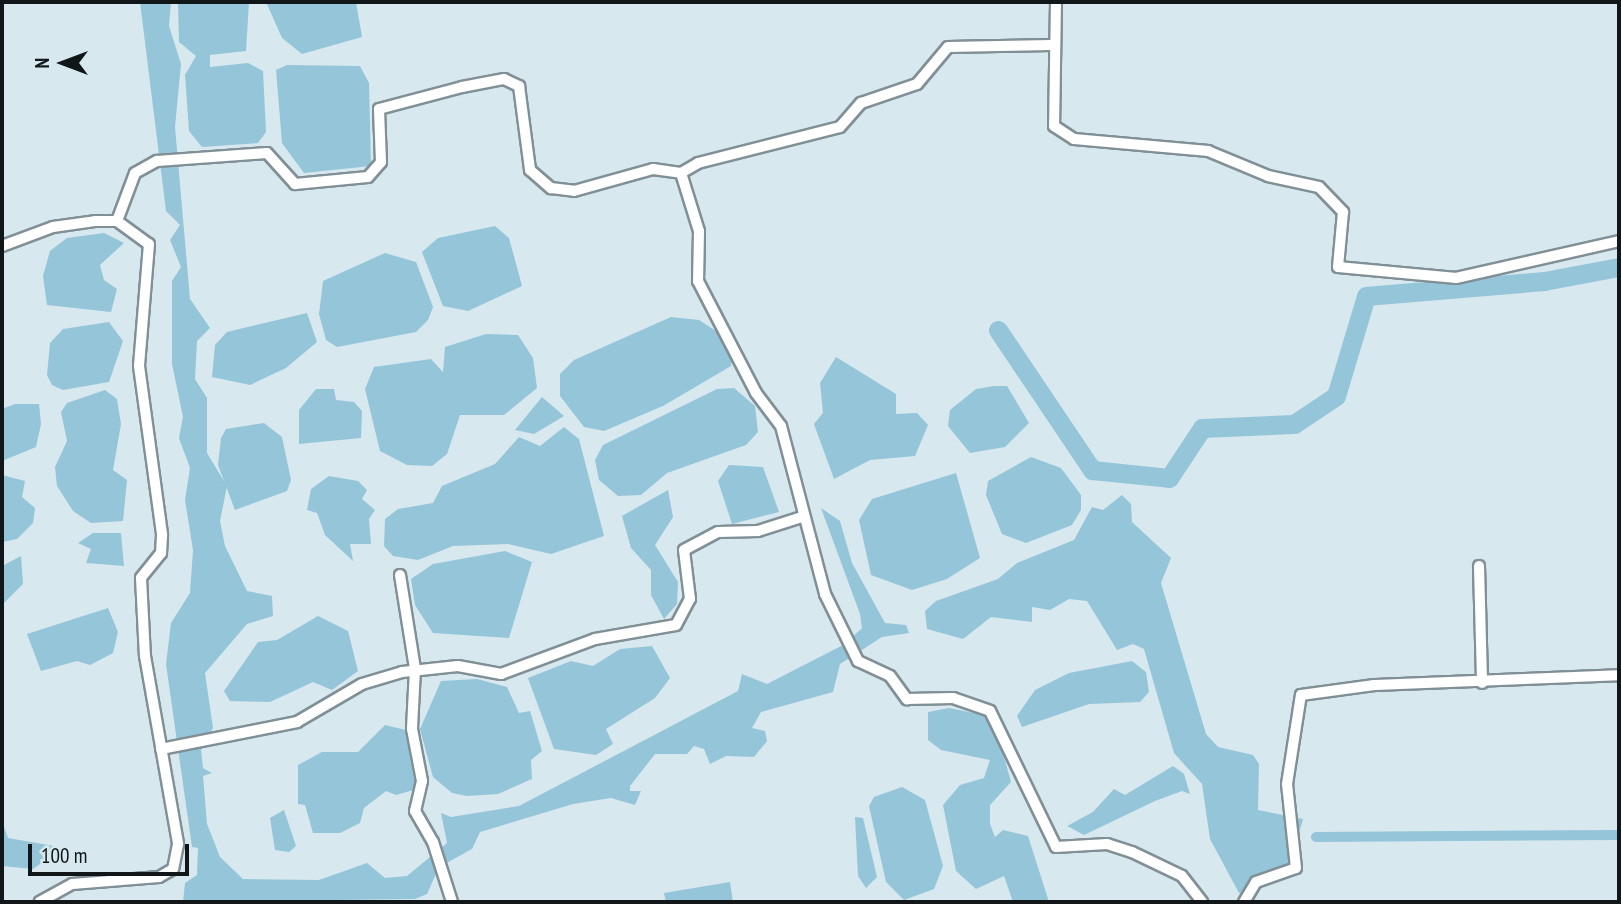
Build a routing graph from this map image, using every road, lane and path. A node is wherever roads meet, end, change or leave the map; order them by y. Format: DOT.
graph roads {
  1 [pos="1056,2"];
  2 [pos="1051,45"];
  3 [pos="681,173"];
  4 [pos="117,221"];
  5 [pos="1619,242"];
  6 [pos="2,246"];
  7 [pos="802,517"];
  8 [pos="1479,566"];
  9 [pos="400,575"];
  10 [pos="415,669"];
  11 [pos="1619,675"];
  12 [pos="1482,683"];
  13 [pos="161,749"];
  14 [pos="40,902"];
  15 [pos="452,902"];
  16 [pos="1202,902"];
  17 [pos="1244,902"];
  1 -- 2 [label="street"];
  2 -- 3 [label="street"];
  2 -- 5 [label="street"];
  3 -- 4 [label="street"];
  3 -- 7 [label="street"];
  4 -- 6 [label="street"];
  4 -- 13 [label="street"];
  7 -- 10 [label="street"];
  7 -- 16 [label="street"];
  8 -- 12 [label="street"];
  9 -- 10 [label="street"];
  10 -- 13 [label="street"];
  10 -- 15 [label="street"];
  11 -- 12 [label="street"];
  12 -- 17 [label="street"];
  13 -- 14 [label="street"];
}
